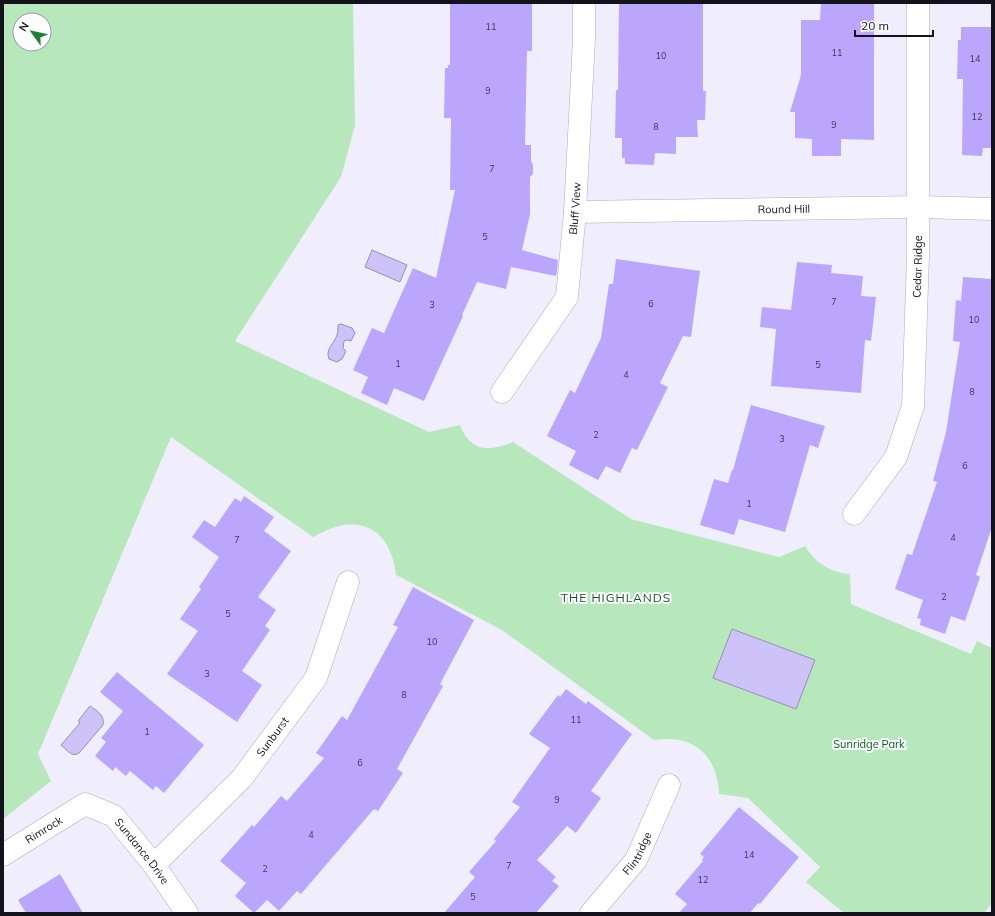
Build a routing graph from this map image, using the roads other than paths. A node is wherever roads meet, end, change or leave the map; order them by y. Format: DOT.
graph roads {
  1 [pos="584,3"];
  2 [pos="918,3"];
  3 [pos="919,207"];
  4 [pos="992,208"];
  5 [pos="575,212"];
  6 [pos="502,392"];
  7 [pos="854,514"];
  8 [pos="348,582"];
  9 [pos="669,785"];
  10 [pos="85,804"];
  11 [pos="3,855"];
  12 [pos="154,865"];
  13 [pos="187,913"];
  14 [pos="591,913"];
  1 -- 5 [label="street, Bluff View"];
  2 -- 3 [label="street, Cedar Ridge"];
  3 -- 4 [label="street, Round Hill"];
  3 -- 5 [label="street, Round Hill"];
  3 -- 7 [label="street, Cedar Ridge"];
  5 -- 6 [label="street, Bluff View"];
  8 -- 12 [label="street, Sunburst"];
  9 -- 14 [label="street, Flintridge"];
  10 -- 11 [label="street, Rimrock"];
  10 -- 12 [label="street, Sundance Drive"];
  12 -- 13 [label="street, Sundance Drive"];
}
